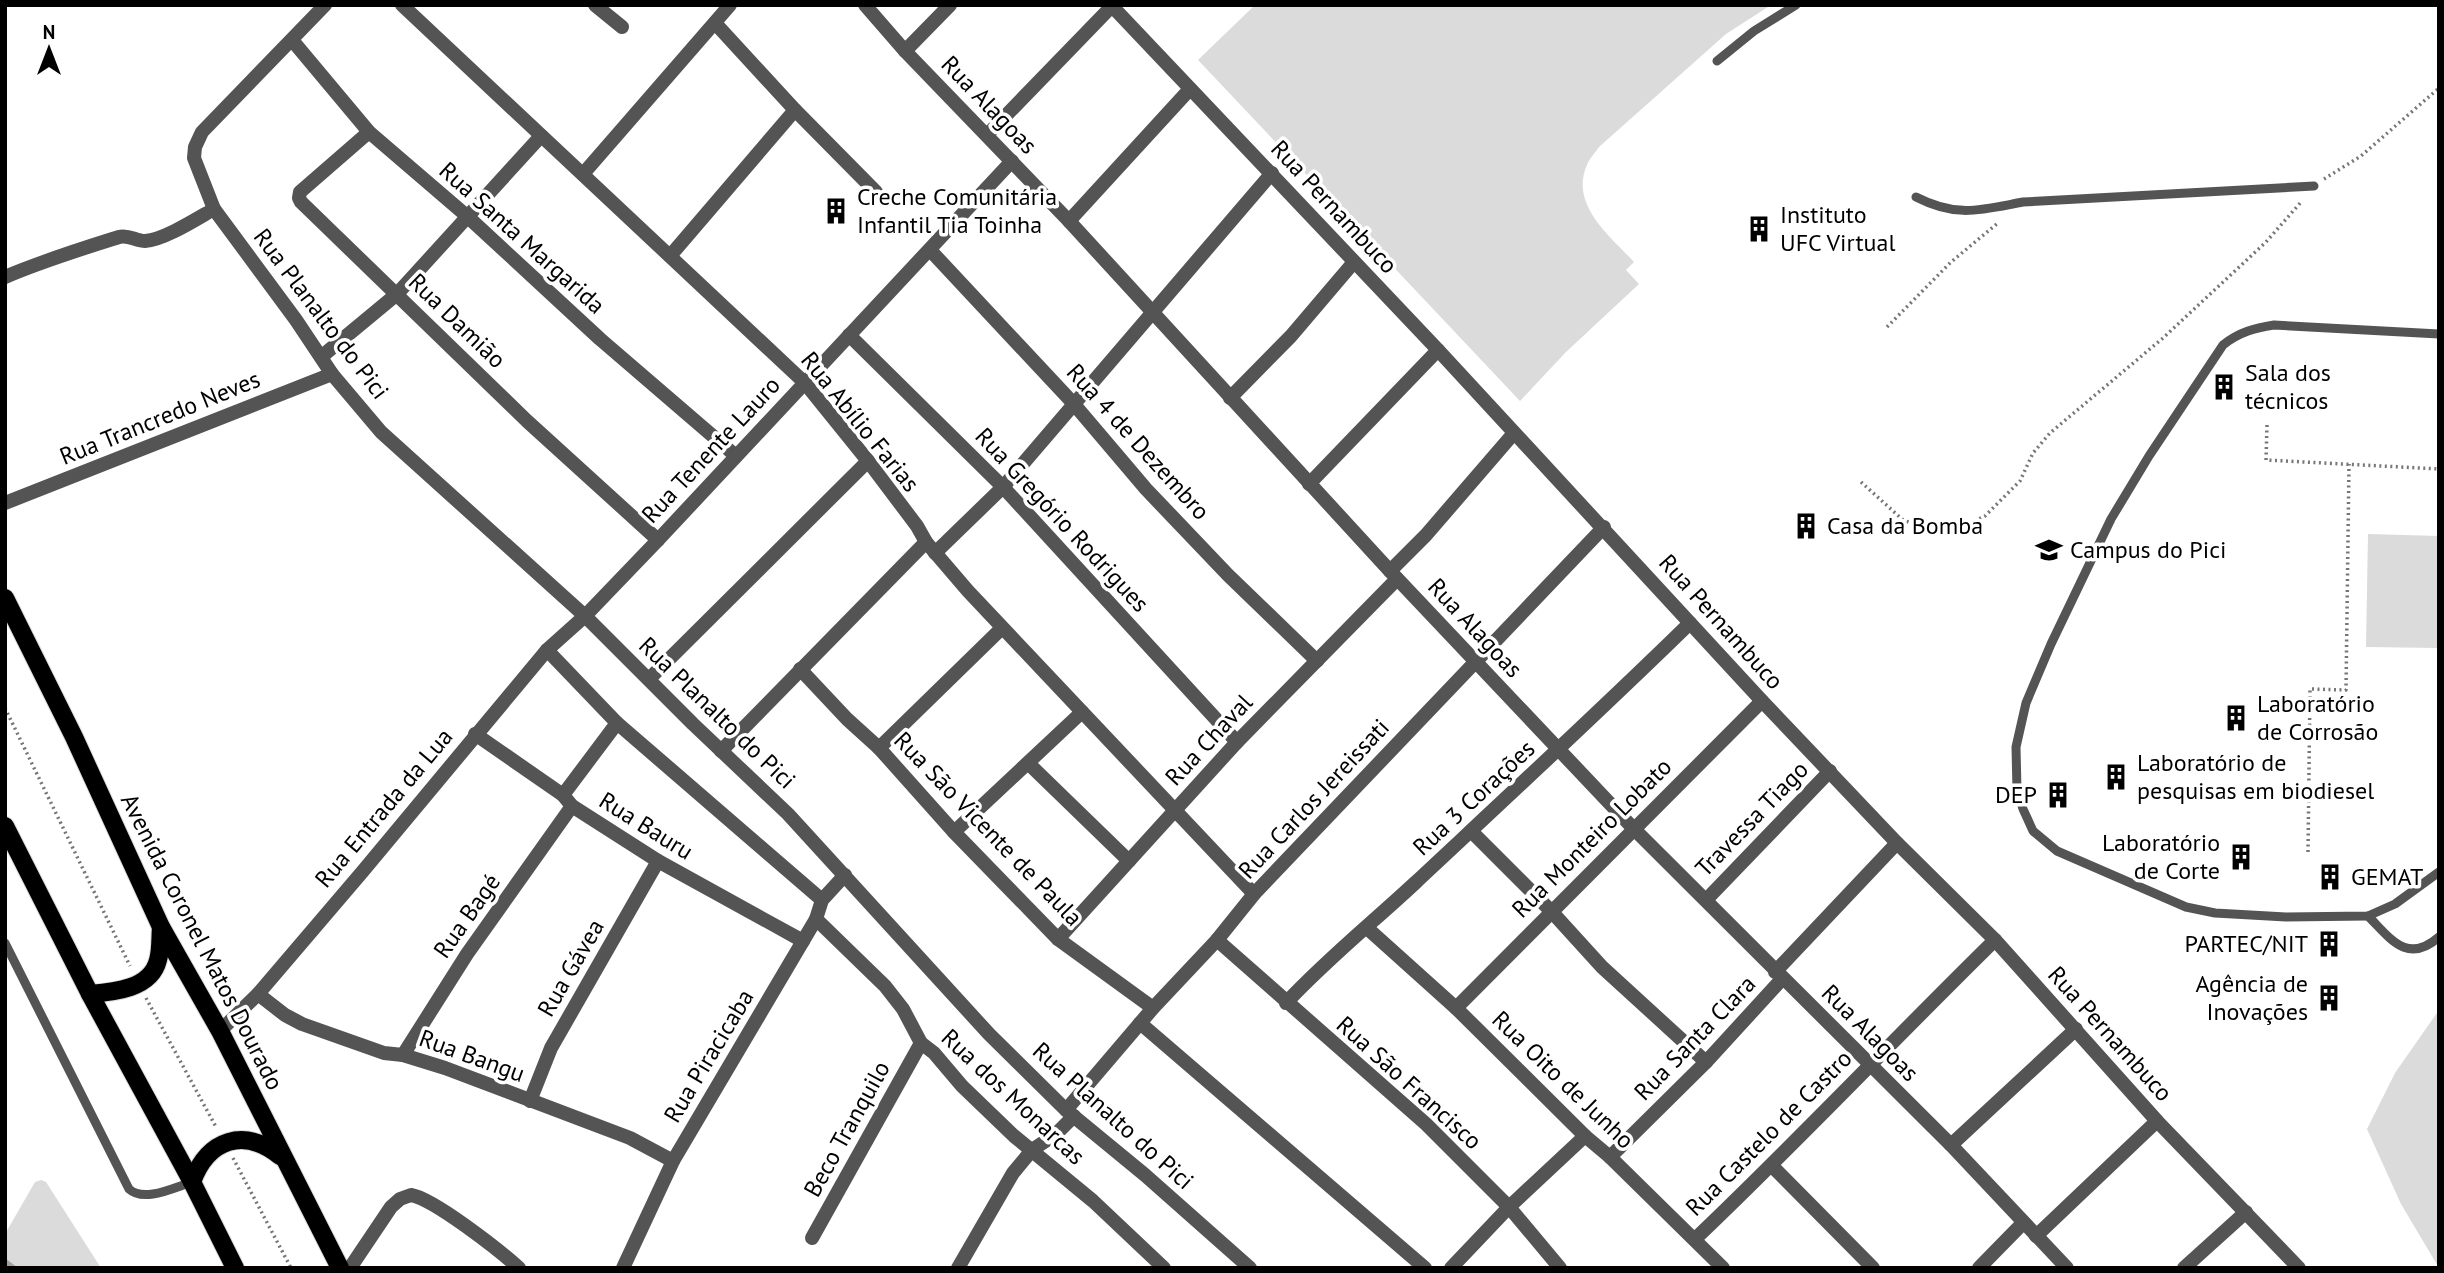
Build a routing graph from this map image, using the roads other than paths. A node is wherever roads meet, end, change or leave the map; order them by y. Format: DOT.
graph roads {
  1 [pos="325,5"];
  2 [pos="402,5"];
  3 [pos="595,5"];
  4 [pos="730,5"];
  5 [pos="864,5"];
  6 [pos="950,5"];
  7 [pos="1796,5"];
  8 [pos="1111,6"];
  9 [pos="715,23"];
  10 [pos="622,27"];
  11 [pos="292,40"];
  12 [pos="905,51"];
  13 [pos="1717,61"];
  14 [pos="1189,89"];
  15 [pos="795,110"];
  16 [pos="369,132"];
  17 [pos="987,135"];
  18 [pos="541,136"];
  19 [pos="1012,161"];
  20 [pos="1272,173"];
  21 [pos="583,174"];
  22 [pos="2314,186"];
  23 [pos="876,192"];
  24 [pos="1916,197"];
  25 [pos="214,209"];
  26 [pos="468,217"];
  27 [pos="1069,222"];
  28 [pos="930,250"];
  29 [pos="670,256"];
  30 [pos="1354,262"];
  31 [pos="5,277"];
  32 [pos="397,294"];
  33 [pos="1152,313"];
  34 [pos="2439,334"];
  35 [pos="849,335"];
  36 [pos="1438,350"];
  37 [pos="321,357"];
  38 [pos="331,374"];
  39 [pos="805,383"];
  40 [pos="1230,398"];
  41 [pos="1073,403"];
  42 [pos="1514,433"];
  43 [pos="736,456"];
  44 [pos="868,461"];
  45 [pos="1310,484"];
  46 [pos="1003,487"];
  47 [pos="5,503"];
  48 [pos="1604,527"];
  49 [pos="658,541"];
  50 [pos="931,548"];
  51 [pos="1394,575"];
  52 [pos="5,598"];
  53 [pos="585,615"];
  54 [pos="1690,622"];
  55 [pos="1002,628"];
  56 [pos="547,650"];
  57 [pos="1317,661"];
  58 [pos="1476,662"];
  59 [pos="800,669"];
  60 [pos="649,679"];
  61 [pos="1762,701"];
  62 [pos="1082,712"];
  63 [pos="617,723"];
  64 [pos="475,734"];
  65 [pos="1237,742"];
  66 [pos="879,748"];
  67 [pos="1559,750"];
  68 [pos="721,751"];
  69 [pos="1029,764"];
  70 [pos="1830,771"];
  71 [pos="567,801"];
  72 [pos="1174,810"];
  73 [pos="5,826"];
  74 [pos="1633,828"];
  75 [pos="1471,831"];
  76 [pos="954,832"];
  77 [pos="1898,844"];
  78 [pos="658,861"];
  79 [pos="1129,861"];
  80 [pos="2439,872"];
  81 [pos="845,874"];
  82 [pos="1254,894"];
  83 [pos="1707,899"];
  84 [pos="822,900"];
  85 [pos="1552,912"];
  86 [pos="2368,916"];
  87 [pos="816,919"];
  88 [pos="162,927"];
  89 [pos="1367,928"];
  90 [pos="2439,937"];
  91 [pos="1058,939"];
  92 [pos="1217,940"];
  93 [pos="1995,940"];
  94 [pos="803,941"];
  95 [pos="5,943"];
  96 [pos="1779,975"];
  97 [pos="90,994"];
  98 [pos="258,994"];
  99 [pos="1286,1003"];
  100 [pos="1153,1008"];
  101 [pos="1456,1008"];
  102 [pos="1140,1023"];
  103 [pos="2076,1029"];
  104 [pos="220,1031"];
  105 [pos="921,1043"];
  106 [pos="403,1055"];
  107 [pos="1706,1062"];
  108 [pos="1869,1065"];
  109 [pos="530,1101"];
  110 [pos="1070,1113"];
  111 [pos="2157,1121"];
  112 [pos="1585,1136"];
  113 [pos="1951,1145"];
  114 [pos="1032,1150"];
  115 [pos="1610,1157"];
  116 [pos="283,1158"];
  117 [pos="673,1161"];
  118 [pos="1772,1166"];
  119 [pos="192,1182"];
  120 [pos="1509,1207"];
  121 [pos="2246,1212"];
  122 [pos="2023,1223"];
  123 [pos="2036,1236"];
  124 [pos="812,1238"];
  125 [pos="1695,1239"];
  126 [pos="235,1268"];
  127 [pos="340,1268"];
  128 [pos="350,1268"];
  129 [pos="519,1268"];
  130 [pos="623,1268"];
  131 [pos="958,1268"];
  132 [pos="1164,1268"];
  133 [pos="1250,1268"];
  134 [pos="1425,1268"];
  135 [pos="1451,1268"];
  136 [pos="1560,1268"];
  137 [pos="1723,1268"];
  138 [pos="1873,1268"];
  139 [pos="1979,1268"];
  140 [pos="2067,1268"];
  141 [pos="2185,1268"];
  142 [pos="2299,1268"];
  1 -- 11 [label="street"];
  2 -- 18 [label="street, Rua Abílio Farias"];
  3 -- 10 [label="street"];
  4 -- 9 [label="street"];
  5 -- 12 [label="street, Rua Alagoas"];
  6 -- 12 [label="street"];
  7 -- 13 [label="lane"];
  8 -- 14 [label="street, Rua Pernambuco"];
  8 -- 17 [label="street"];
  9 -- 15 [label="street"];
  9 -- 21 [label="street"];
  11 -- 16 [label="street, Rua Santa Margarida"];
  11 -- 25 [label="street, Rua Planalto do Pici"];
  12 -- 17 [label="street, Rua Alagoas"];
  14 -- 20 [label="street, Rua Pernambuco"];
  14 -- 27 [label="street"];
  15 -- 23 [label="street"];
  15 -- 29 [label="street"];
  16 -- 26 [label="street, Rua Santa Margarida"];
  16 -- 32 [label="street, Rua Damião"];
  17 -- 19 [label="street, Rua Alagoas"];
  18 -- 21 [label="street, Rua Abílio Farias"];
  18 -- 26 [label="street"];
  19 -- 27 [label="street, Rua Alagoas"];
  19 -- 28 [label="street, Rua Tenente Lauro"];
  20 -- 30 [label="street, Rua Pernambuco"];
  20 -- 33 [label="street"];
  21 -- 29 [label="street, Rua Abílio Farias"];
  22 -- 24 [label="lane"];
  25 -- 31 [label="street"];
  25 -- 37 [label="street, Rua Planalto do Pici"];
  26 -- 32 [label="street"];
  26 -- 43 [label="street, Rua Santa Margarida"];
  27 -- 33 [label="street, Rua Alagoas"];
  28 -- 35 [label="street, Rua Tenente Lauro"];
  28 -- 41 [label="street, Rua 4 de Dezembro"];
  29 -- 39 [label="street, Rua Abílio Farias"];
  30 -- 36 [label="street, Rua Pernambuco"];
  30 -- 40 [label="street"];
  32 -- 37 [label="street"];
  32 -- 49 [label="street, Rua Damião"];
  33 -- 40 [label="street, Rua Alagoas"];
  33 -- 41 [label="street"];
  34 -- 86 [label="lane"];
  35 -- 39 [label="street, Rua Tenente Lauro"];
  35 -- 46 [label="street, Rua Gregório Rodrigues"];
  36 -- 42 [label="street, Rua Pernambuco"];
  36 -- 45 [label="street"];
  37 -- 38 [label="street, Rua Planalto do Pici"];
  38 -- 47 [label="street, Rua Trancredo Neves"];
  38 -- 53 [label="street, Rua Planalto do Pici"];
  39 -- 43 [label="street, Rua Tenente Lauro"];
  39 -- 44 [label="street, Rua Abílio Farias"];
  40 -- 45 [label="street, Rua Alagoas"];
  41 -- 46 [label="street"];
  41 -- 57 [label="street, Rua 4 de Dezembro"];
  42 -- 48 [label="street, Rua Pernambuco"];
  42 -- 51 [label="street, Rua Chaval"];
  43 -- 49 [label="street, Rua Tenente Lauro"];
  44 -- 50 [label="street, Rua Abílio Farias"];
  44 -- 60 [label="street"];
  45 -- 51 [label="street, Rua Alagoas"];
  46 -- 50 [label="street"];
  46 -- 65 [label="street, Rua Gregório Rodrigues"];
  48 -- 54 [label="street, Rua Pernambuco"];
  48 -- 58 [label="street, Rua Carlos Jereissati"];
  49 -- 53 [label="street, Rua Tenente Lauro"];
  50 -- 55 [label="street, Rua Abílio Farias"];
  50 -- 59 [label="street"];
  51 -- 57 [label="street, Rua Chaval"];
  51 -- 58 [label="street, Rua Alagoas"];
  52 -- 88 [label="main road, Avenida Coronel Matos Dourado"];
  53 -- 56 [label="street, Rua Entrada da Lua"];
  53 -- 60 [label="street, Rua Planalto do Pici"];
  54 -- 61 [label="street, Rua Pernambuco"];
  54 -- 67 [label="street, Rua 3 Corações"];
  55 -- 62 [label="street, Rua Abílio Farias"];
  55 -- 66 [label="street"];
  56 -- 63 [label="street"];
  56 -- 64 [label="street, Rua Entrada da Lua"];
  57 -- 65 [label="street, Rua Chaval"];
  58 -- 67 [label="street, Rua Alagoas"];
  58 -- 82 [label="street, Rua Carlos Jereissati"];
  59 -- 66 [label="street, Rua São Vicente de Paula"];
  59 -- 68 [label="street"];
  60 -- 68 [label="street, Rua Planalto do Pici"];
  61 -- 70 [label="street, Rua Pernambuco"];
  61 -- 74 [label="street, Rua Monteiro Lobato"];
  62 -- 69 [label="street"];
  62 -- 72 [label="street, Rua Abílio Farias"];
  63 -- 71 [label="street, Rua Bagé"];
  63 -- 84 [label="street"];
  64 -- 71 [label="street, Rua Bauru"];
  64 -- 98 [label="street, Rua Entrada da Lua"];
  65 -- 72 [label="street, Rua Chaval"];
  66 -- 76 [label="street, Rua São Vicente de Paula"];
  67 -- 74 [label="street, Rua Alagoas"];
  67 -- 75 [label="street, Rua 3 Corações"];
  68 -- 81 [label="street, Rua Planalto do Pici"];
  69 -- 76 [label="street"];
  69 -- 79 [label="street"];
  70 -- 77 [label="street, Rua Pernambuco"];
  70 -- 83 [label="street, Travessa Tiago"];
  71 -- 78 [label="street, Rua Bauru"];
  71 -- 106 [label="street, Rua Bagé"];
  72 -- 79 [label="street, Rua Chaval"];
  72 -- 82 [label="street, Rua Abílio Farias"];
  73 -- 97 [label="main road"];
  74 -- 83 [label="street, Rua Alagoas"];
  74 -- 85 [label="street, Rua Monteiro Lobato"];
  75 -- 85 [label="street"];
  75 -- 89 [label="street, Rua 3 Corações"];
  76 -- 91 [label="street, Rua São Vicente de Paula"];
  77 -- 93 [label="street, Rua Pernambuco"];
  77 -- 96 [label="street, Rua Santa Clara"];
  78 -- 94 [label="street, Rua Bauru"];
  78 -- 109 [label="street, Rua Gávea"];
  79 -- 91 [label="street, Rua Chaval"];
  80 -- 86 [label="lane"];
  81 -- 84 [label="street, Rua Piracicaba"];
  81 -- 110 [label="street, Rua Planalto do Pici"];
  82 -- 92 [label="street, Rua Carlos Jereissati"];
  83 -- 96 [label="street, Rua Alagoas"];
  84 -- 87 [label="street, Rua Piracicaba"];
  85 -- 101 [label="street, Rua Monteiro Lobato"];
  85 -- 107 [label="street"];
  86 -- 90 [label="lane"];
  87 -- 94 [label="street, Rua Piracicaba"];
  87 -- 105 [label="street, Rua dos Monarcas"];
  88 -- 97 [label="main road"];
  88 -- 104 [label="main road, Avenida Coronel Matos Dourado"];
  89 -- 99 [label="street, Rua 3 Corações"];
  89 -- 101 [label="street, Rua Oito de Junho"];
  91 -- 100 [label="street, Rua São Vicente de Paula"];
  92 -- 99 [label="street, Rua São Francisco"];
  92 -- 100 [label="street, Rua Carlos Jereissati"];
  93 -- 103 [label="street, Rua Pernambuco"];
  93 -- 108 [label="street, Rua Castelo de Castro"];
  94 -- 117 [label="street, Rua Piracicaba"];
  95 -- 119 [label="lane"];
  96 -- 107 [label="street, Rua Santa Clara"];
  96 -- 108 [label="street, Rua Alagoas"];
  97 -- 119 [label="main road"];
  98 -- 104 [label="street, Rua Entrada da Lua"];
  98 -- 106 [label="street, Rua Bangu"];
  99 -- 120 [label="street, Rua São Francisco"];
  100 -- 102 [label="street, Rua Carlos Jereissati"];
  101 -- 112 [label="street, Rua Oito de Junho"];
  102 -- 110 [label="street, Rua Carlos Jereissati"];
  102 -- 134 [label="street"];
  103 -- 111 [label="street, Rua Pernambuco"];
  103 -- 113 [label="street"];
  104 -- 116 [label="main road, Avenida Coronel Matos Dourado"];
  105 -- 114 [label="street, Rua dos Monarcas"];
  105 -- 124 [label="street, Beco Tranquilo"];
  106 -- 109 [label="street, Rua Bangu"];
  107 -- 115 [label="street, Rua Santa Clara"];
  108 -- 113 [label="street, Rua Alagoas"];
  108 -- 118 [label="street, Rua Castelo de Castro"];
  109 -- 117 [label="street, Rua Bangu"];
  110 -- 114 [label="street, Rua Carlos Jereissati"];
  110 -- 133 [label="street, Rua Planalto do Pici"];
  111 -- 121 [label="street, Rua Pernambuco"];
  111 -- 123 [label="street"];
  112 -- 115 [label="street, Rua Oito de Junho"];
  112 -- 120 [label="street"];
  113 -- 122 [label="street, Rua Alagoas"];
  114 -- 131 [label="street, Rua Carlos Jereissati"];
  114 -- 132 [label="street, Rua dos Monarcas"];
  115 -- 125 [label="street, Rua Oito de Junho"];
  116 -- 119 [label="main road"];
  116 -- 127 [label="main road, Avenida Coronel Matos Dourado"];
  117 -- 130 [label="street, Rua Piracicaba"];
  118 -- 125 [label="street, Rua Castelo de Castro"];
  118 -- 138 [label="street"];
  119 -- 126 [label="main road"];
  120 -- 135 [label="street"];
  120 -- 136 [label="street, Rua São Francisco"];
  121 -- 141 [label="street"];
  121 -- 142 [label="street, Rua Pernambuco"];
  122 -- 123 [label="street, Rua Alagoas"];
  122 -- 139 [label="street"];
  123 -- 140 [label="street, Rua Alagoas"];
  125 -- 137 [label="street, Rua Oito de Junho"];
  128 -- 129 [label="street"];
}
